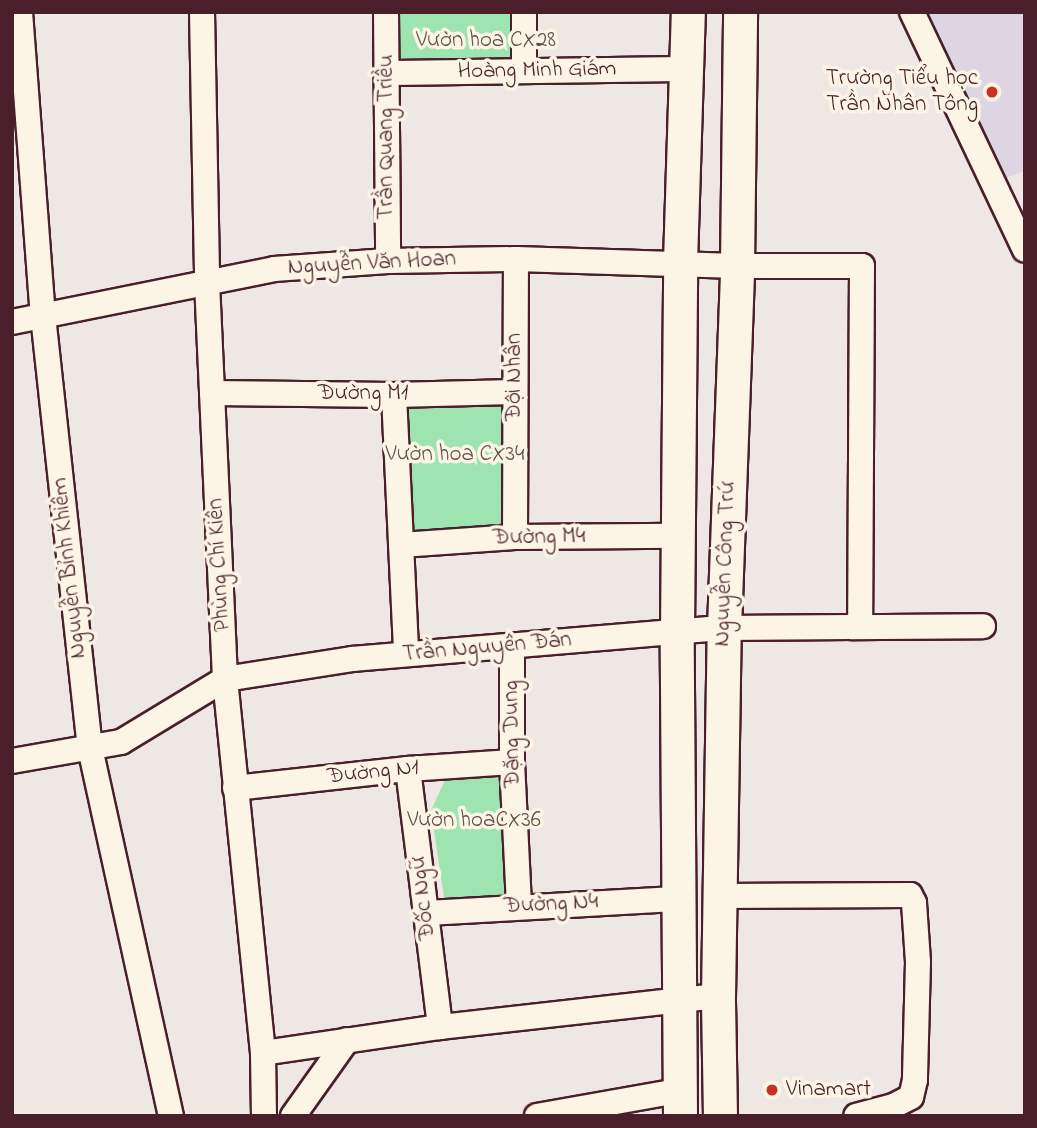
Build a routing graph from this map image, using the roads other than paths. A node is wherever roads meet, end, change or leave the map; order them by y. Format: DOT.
graph roads {
  1 [pos="20,12"];
  2 [pos="202,12"];
  3 [pos="386,12"];
  4 [pos="524,12"];
  5 [pos="688,12"];
  6 [pos="740,12"];
  7 [pos="912,12"];
  8 [pos="687,69"];
  9 [pos="524,70"];
  10 [pos="387,73"];
  11 [pos="1025,250"];
  12 [pos="516,259"];
  13 [pos="388,261"];
  14 [pos="680,262"];
  15 [pos="737,266"];
  16 [pos="207,282"];
  17 [pos="43,316"];
  18 [pos="12,322"];
  19 [pos="514,392"];
  20 [pos="212,393"];
  21 [pos="394,395"];
  22 [pos="678,536"];
  23 [pos="515,537"];
  24 [pos="401,545"];
  25 [pos="983,626"];
  26 [pos="860,627"];
  27 [pos="724,628"];
  28 [pos="677,632"];
  29 [pos="512,646"];
  30 [pos="406,654"];
  31 [pos="225,679"];
  32 [pos="90,748"];
  33 [pos="12,761"];
  34 [pos="512,762"];
  35 [pos="408,769"];
  36 [pos="235,788"];
  37 [pos="719,896"];
  38 [pos="677,899"];
  39 [pos="519,907"];
  40 [pos="426,913"];
  41 [pos="718,996"];
  42 [pos="677,1000"];
  43 [pos="440,1027"];
  44 [pos="347,1040"];
  45 [pos="263,1053"];
  46 [pos="679,1103"];
  47 [pos="171,1116"];
  48 [pos="264,1116"];
  49 [pos="293,1116"];
  50 [pos="537,1116"];
  51 [pos="720,1116"];
  52 [pos="856,1116"];
  1 -- 17 [label="street, Nguyễn Bỉnh Khiêm"];
  2 -- 16 [label="street, Phùng Chí Kiên"];
  3 -- 10 [label="street, Trần Quang Triều"];
  4 -- 9 [label="street"];
  5 -- 8 [label="street, Nguyễn Công Trứ"];
  6 -- 15 [label="street, Nguyễn Công Trứ"];
  7 -- 11 [label="street"];
  8 -- 9 [label="street, Hoàng Minh Giám"];
  8 -- 14 [label="street, Nguyễn Công Trứ"];
  9 -- 10 [label="street, Hoàng Minh Giám"];
  10 -- 13 [label="street, Trần Quang Triều"];
  12 -- 13 [label="street, Nguyễn Văn Hoan"];
  12 -- 14 [label="street, Nguyễn Văn Hoan"];
  12 -- 19 [label="street, Đội Nhân"];
  13 -- 16 [label="street, Nguyễn Văn Hoan"];
  14 -- 15 [label="street, Nguyễn Văn Hoan"];
  14 -- 22 [label="street, Nguyễn Công Trứ"];
  15 -- 26 [label="street, Nguyễn Văn Hoan"];
  15 -- 27 [label="street, Nguyễn Công Trứ"];
  16 -- 17 [label="street, Nguyễn Văn Hoan"];
  16 -- 20 [label="street, Phùng Chí Kiên"];
  17 -- 18 [label="street, Nguyễn Văn Hoan"];
  17 -- 32 [label="street, Nguyễn Bỉnh Khiêm"];
  19 -- 21 [label="street, Đường M1"];
  19 -- 23 [label="street, Đội Nhân"];
  20 -- 21 [label="street, Đường M1"];
  20 -- 31 [label="street, Phùng Chí Kiên"];
  21 -- 24 [label="street"];
  22 -- 23 [label="street, Đường M4"];
  22 -- 28 [label="street, Nguyễn Công Trứ"];
  23 -- 24 [label="street, Đường M4"];
  24 -- 30 [label="street"];
  25 -- 26 [label="street, Trần Nguyên Đán"];
  26 -- 27 [label="street, Trần Nguyên Đán"];
  27 -- 28 [label="street, Trần Nguyên Đán"];
  27 -- 37 [label="street, Nguyễn Công Trứ"];
  28 -- 29 [label="street, Trần Nguyên Đán"];
  28 -- 38 [label="street, Nguyễn Công Trứ"];
  29 -- 30 [label="street, Trần Nguyên Đán"];
  29 -- 34 [label="street, Đặng Dung"];
  30 -- 31 [label="street, Trần Nguyên Đán"];
  31 -- 32 [label="street, Trần Nguyên Đán"];
  31 -- 36 [label="street, Phùng Chí Kiên"];
  32 -- 33 [label="street, Trần Nguyên Đán"];
  32 -- 47 [label="street, Nguyễn Bỉnh Khiêm"];
  34 -- 35 [label="street, Đường N1"];
  34 -- 39 [label="street, Đặng Dung"];
  35 -- 36 [label="street, Đường N1"];
  35 -- 40 [label="street, Đốc Ngữ"];
  36 -- 45 [label="street, Phùng Chí Kiên"];
  37 -- 41 [label="street, Nguyễn Công Trứ"];
  37 -- 52 [label="street"];
  38 -- 39 [label="street, Đường N4"];
  38 -- 42 [label="street, Nguyễn Công Trứ"];
  39 -- 40 [label="street, Đường N4"];
  40 -- 43 [label="street, Đốc Ngữ"];
  41 -- 42 [label="street"];
  41 -- 51 [label="street, Nguyễn Công Trứ"];
  42 -- 43 [label="street"];
  42 -- 46 [label="street, Nguyễn Công Trứ"];
  43 -- 44 [label="street"];
  44 -- 45 [label="street"];
  44 -- 49 [label="street"];
  45 -- 48 [label="street, Phùng Chí Kiên"];
  46 -- 50 [label="street"];
}
